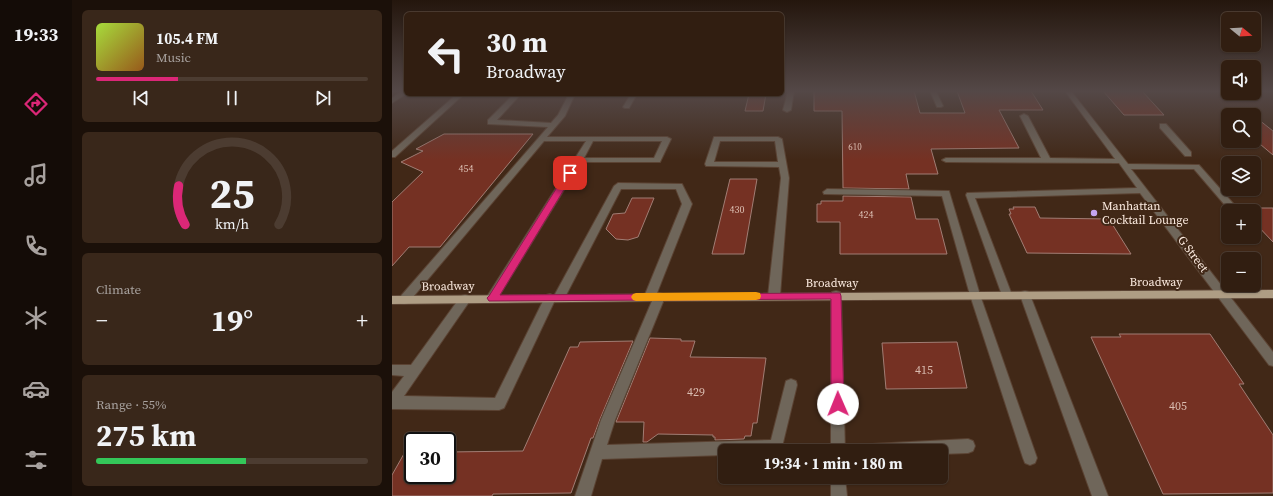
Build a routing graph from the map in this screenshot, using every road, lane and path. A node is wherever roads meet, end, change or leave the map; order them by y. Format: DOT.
graph roads {
  1 [pos="438,114"];
  2 [pos="499,114"];
  3 [pos="562,114"];
  4 [pos="1086,114"];
  5 [pos="1024,116"];
  6 [pos="553,125"];
  7 [pos="1163,126"];
  8 [pos="542,139"];
  9 [pos="591,139"];
  10 [pos="1188,154"];
  11 [pos="392,155"];
  12 [pos="578,160"];
  13 [pos="946,160"];
  14 [pos="1047,161"];
  15 [pos="1124,164"];
  16 [pos="783,165"];
  17 [pos="1143,190"];
  18 [pos="827,192"];
  19 [pos="1229,204"];
  20 [pos="1224,294"];
  21 [pos="1273,294"];
  22 [pos="975,295"];
  23 [pos="1007,295"];
  24 [pos="1025,295"];
  25 [pos="774,296"];
  26 [pos="836,296"];
  27 [pos="654,297"];
  28 [pos="492,298"];
  29 [pos="554,298"];
  30 [pos="465,299"];
  31 [pos="392,300"];
  32 [pos="404,300"];
  33 [pos="1273,361"];
  34 [pos="392,370"];
  35 [pos="414,371"];
  36 [pos="791,385"];
  37 [pos="392,403"];
  38 [pos="838,444"];
  39 [pos="968,446"];
  40 [pos="948,447"];
  41 [pos="598,452"];
  42 [pos="1030,458"];
  43 [pos="838,484"];
  44 [pos="583,496"];
  45 [pos="839,496"];
  46 [pos="1100,496"];
  1 -- 11 [label="street"];
  2 -- 6 [label="street"];
  3 -- 6 [label="street"];
  4 -- 15 [label="street, G Street"];
  5 -- 14 [label="street"];
  6 -- 8 [label="street"];
  7 -- 10 [label="street"];
  8 -- 9 [label="street"];
  8 -- 32 [label="street"];
  9 -- 12 [label="street"];
  9 -- 12 [label="street"];
  12 -- 28 [label="street"];
  13 -- 14 [label="street"];
  14 -- 15 [label="street"];
  15 -- 17 [label="street, G Street"];
  15 -- 19 [label="street"];
  16 -- 16 [label="street"];
  16 -- 25 [label="street"];
  17 -- 20 [label="street, G Street"];
  17 -- 23 [label="street"];
  18 -- 22 [label="street"];
  20 -- 21 [label="main road, Broadway"];
  20 -- 24 [label="main road, Broadway"];
  20 -- 33 [label="street, G Street"];
  22 -- 23 [label="main road, Broadway"];
  22 -- 26 [label="main road, Broadway"];
  22 -- 42 [label="street"];
  23 -- 24 [label="main road, Broadway"];
  24 -- 46 [label="street"];
  25 -- 26 [label="main road, Broadway"];
  25 -- 27 [label="main road, Broadway"];
  26 -- 38 [label="street"];
  27 -- 29 [label="main road, Broadway"];
  27 -- 29 [label="street"];
  27 -- 41 [label="street"];
  28 -- 29 [label="main road, Broadway"];
  28 -- 30 [label="main road, Broadway"];
  29 -- 37 [label="street"];
  30 -- 32 [label="main road, Broadway"];
  30 -- 35 [label="street"];
  31 -- 32 [label="main road, Broadway"];
  34 -- 35 [label="street"];
  35 -- 37 [label="street"];
  36 -- 41 [label="street"];
  39 -- 40 [label="street"];
  41 -- 44 [label="street"];
  43 -- 45 [label="street"];
}
